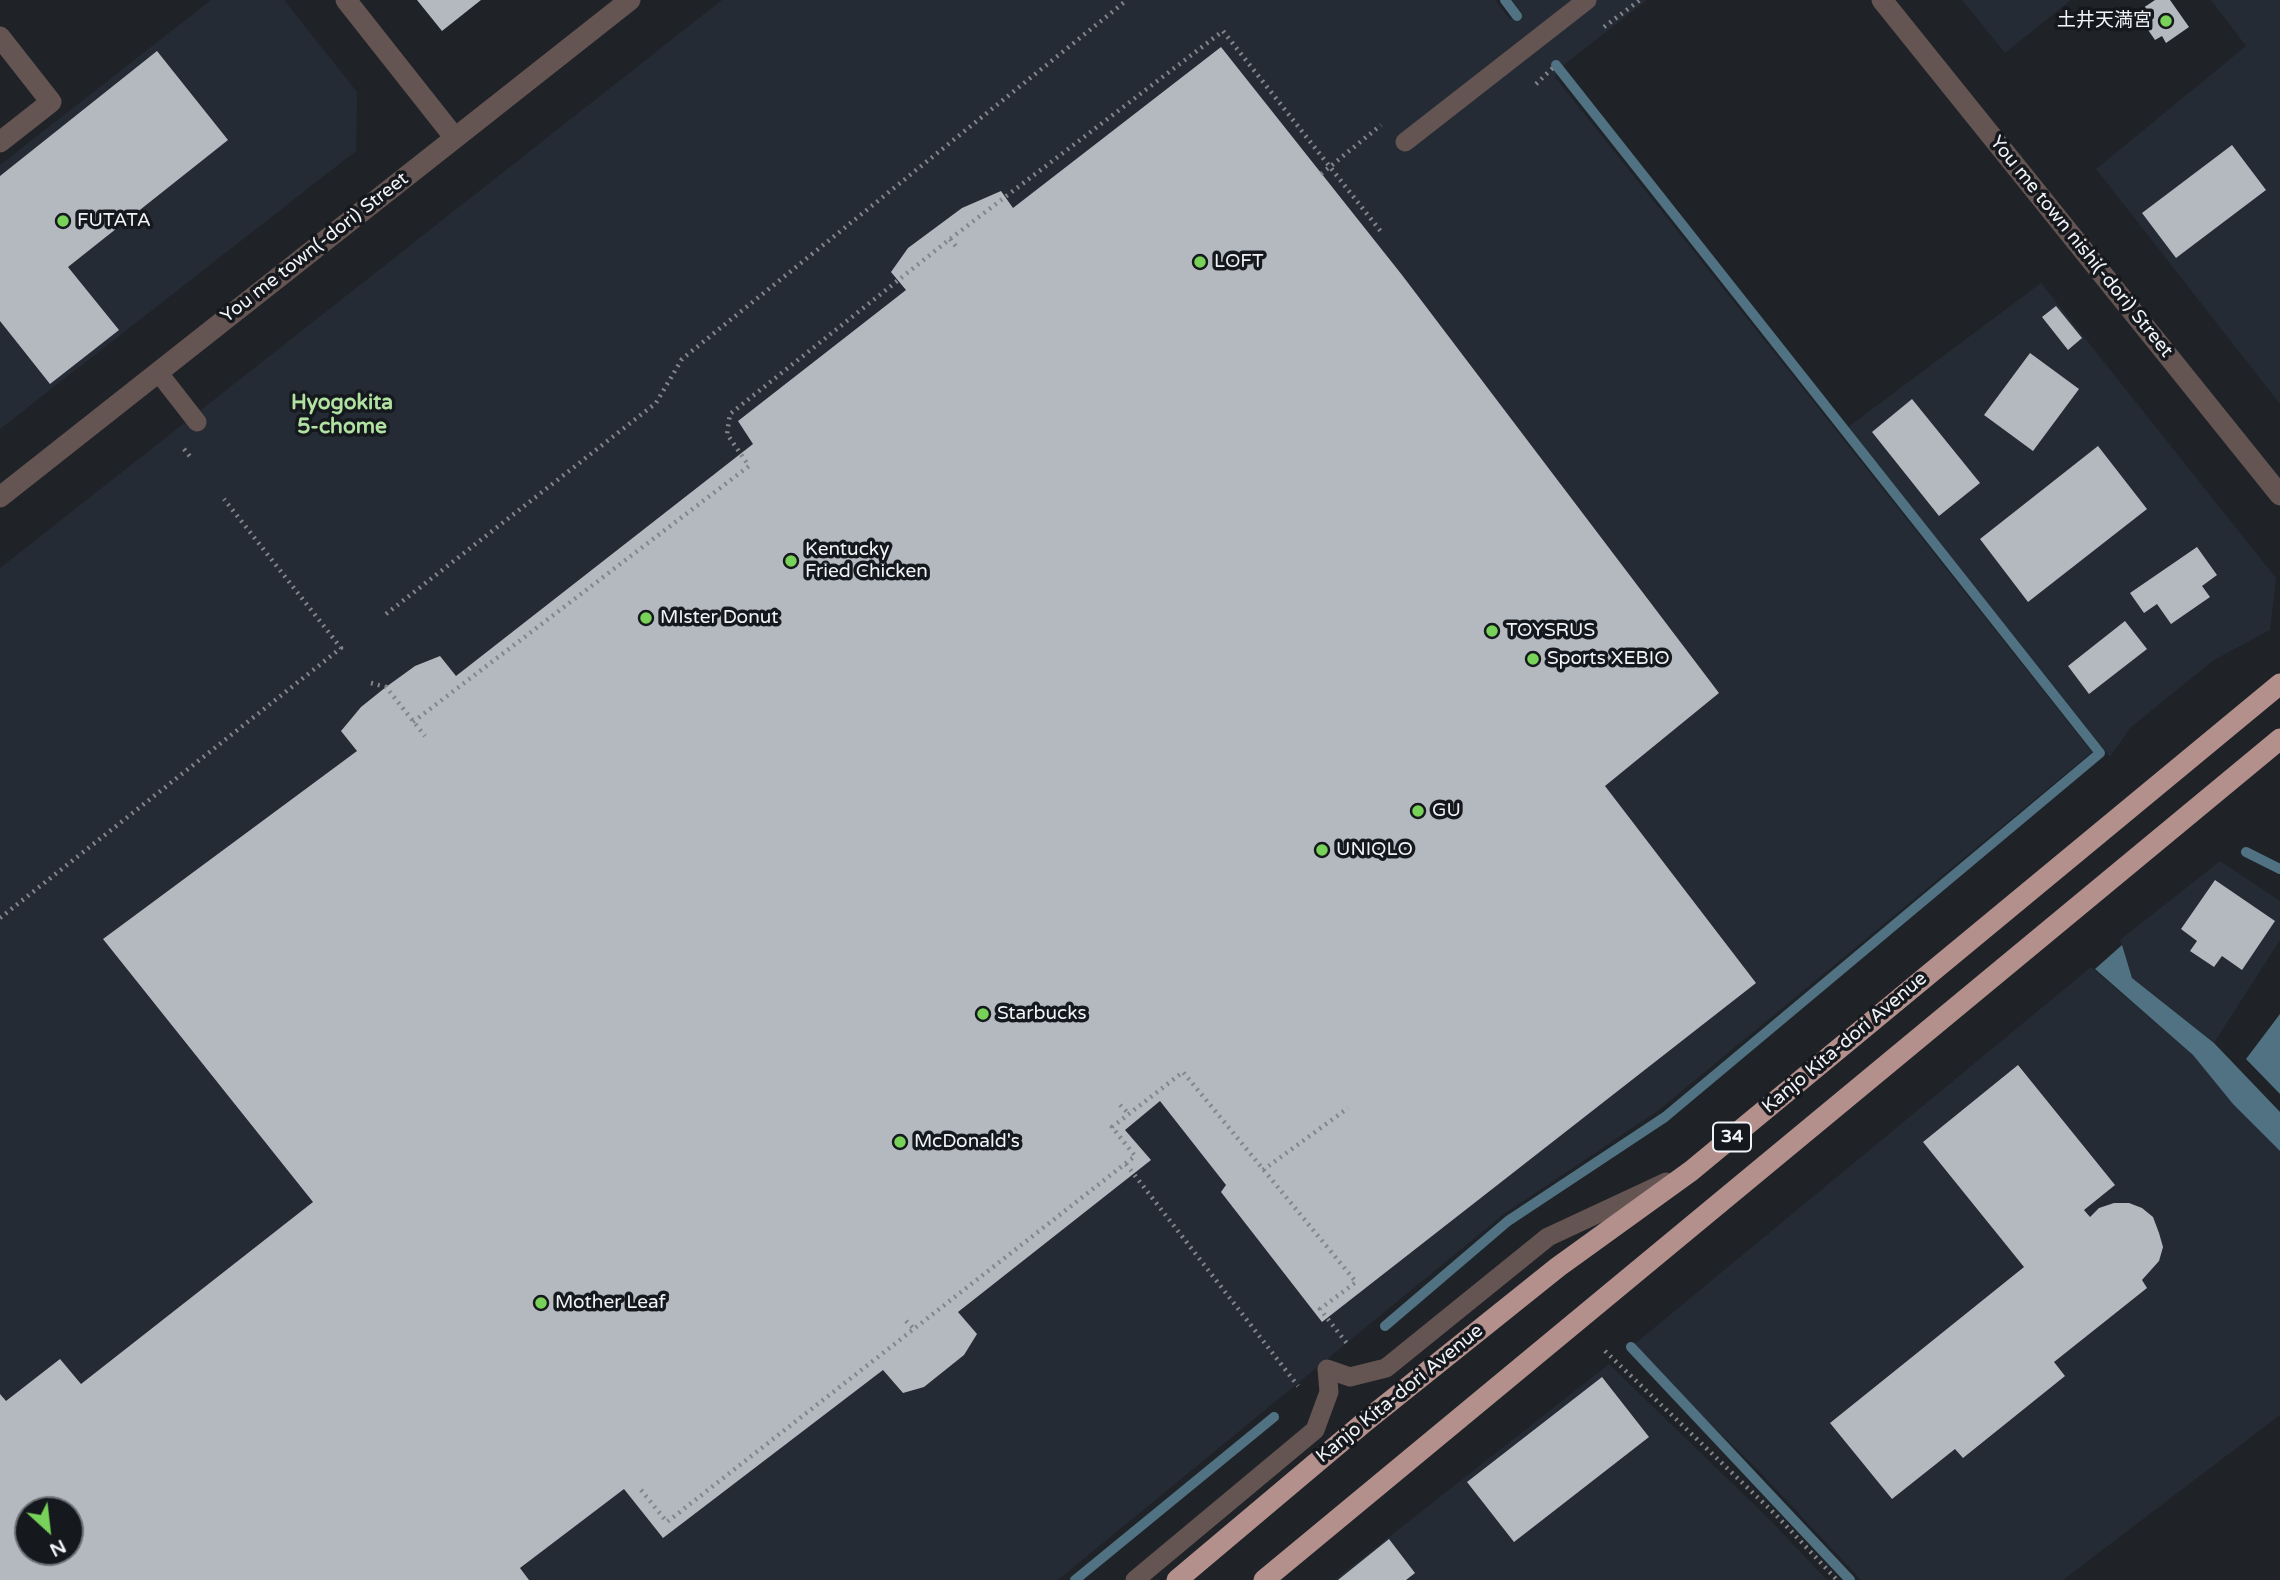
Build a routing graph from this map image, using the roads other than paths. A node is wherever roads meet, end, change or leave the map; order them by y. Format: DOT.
graph roads {
  1 [pos="346,0"];
  2 [pos="630,0"];
  3 [pos="1587,0"];
  4 [pos="1882,0"];
  5 [pos="0,37"];
  6 [pos="455,138"];
  7 [pos="0,142"];
  8 [pos="1405,142"];
  9 [pos="158,372"];
  10 [pos="197,422"];
  11 [pos="2280,495"];
  12 [pos="0,497"];
  13 [pos="2280,684"];
  14 [pos="2280,739"];
  15 [pos="1691,1171"];
  16 [pos="1135,1580"];
  17 [pos="1177,1580"];
  18 [pos="1264,1580"];
  1 -- 6 [label="street"];
  2 -- 6 [label="street, You me town(-dori) Street"];
  3 -- 8 [label="lane"];
  4 -- 11 [label="street, You me town nishi(-dori) Street"];
  5 -- 7 [label="street"];
  6 -- 9 [label="street, You me town(-dori) Street"];
  9 -- 10 [label="lane"];
  9 -- 12 [label="street, You me town(-dori) Street"];
  13 -- 15 [label="highway, Kanjo Kita-dori Avenue / 34"];
  14 -- 18 [label="highway, 34"];
  15 -- 16 [label="lane"];
  15 -- 17 [label="highway, Kanjo Kita-dori Avenue / 34"];
}
